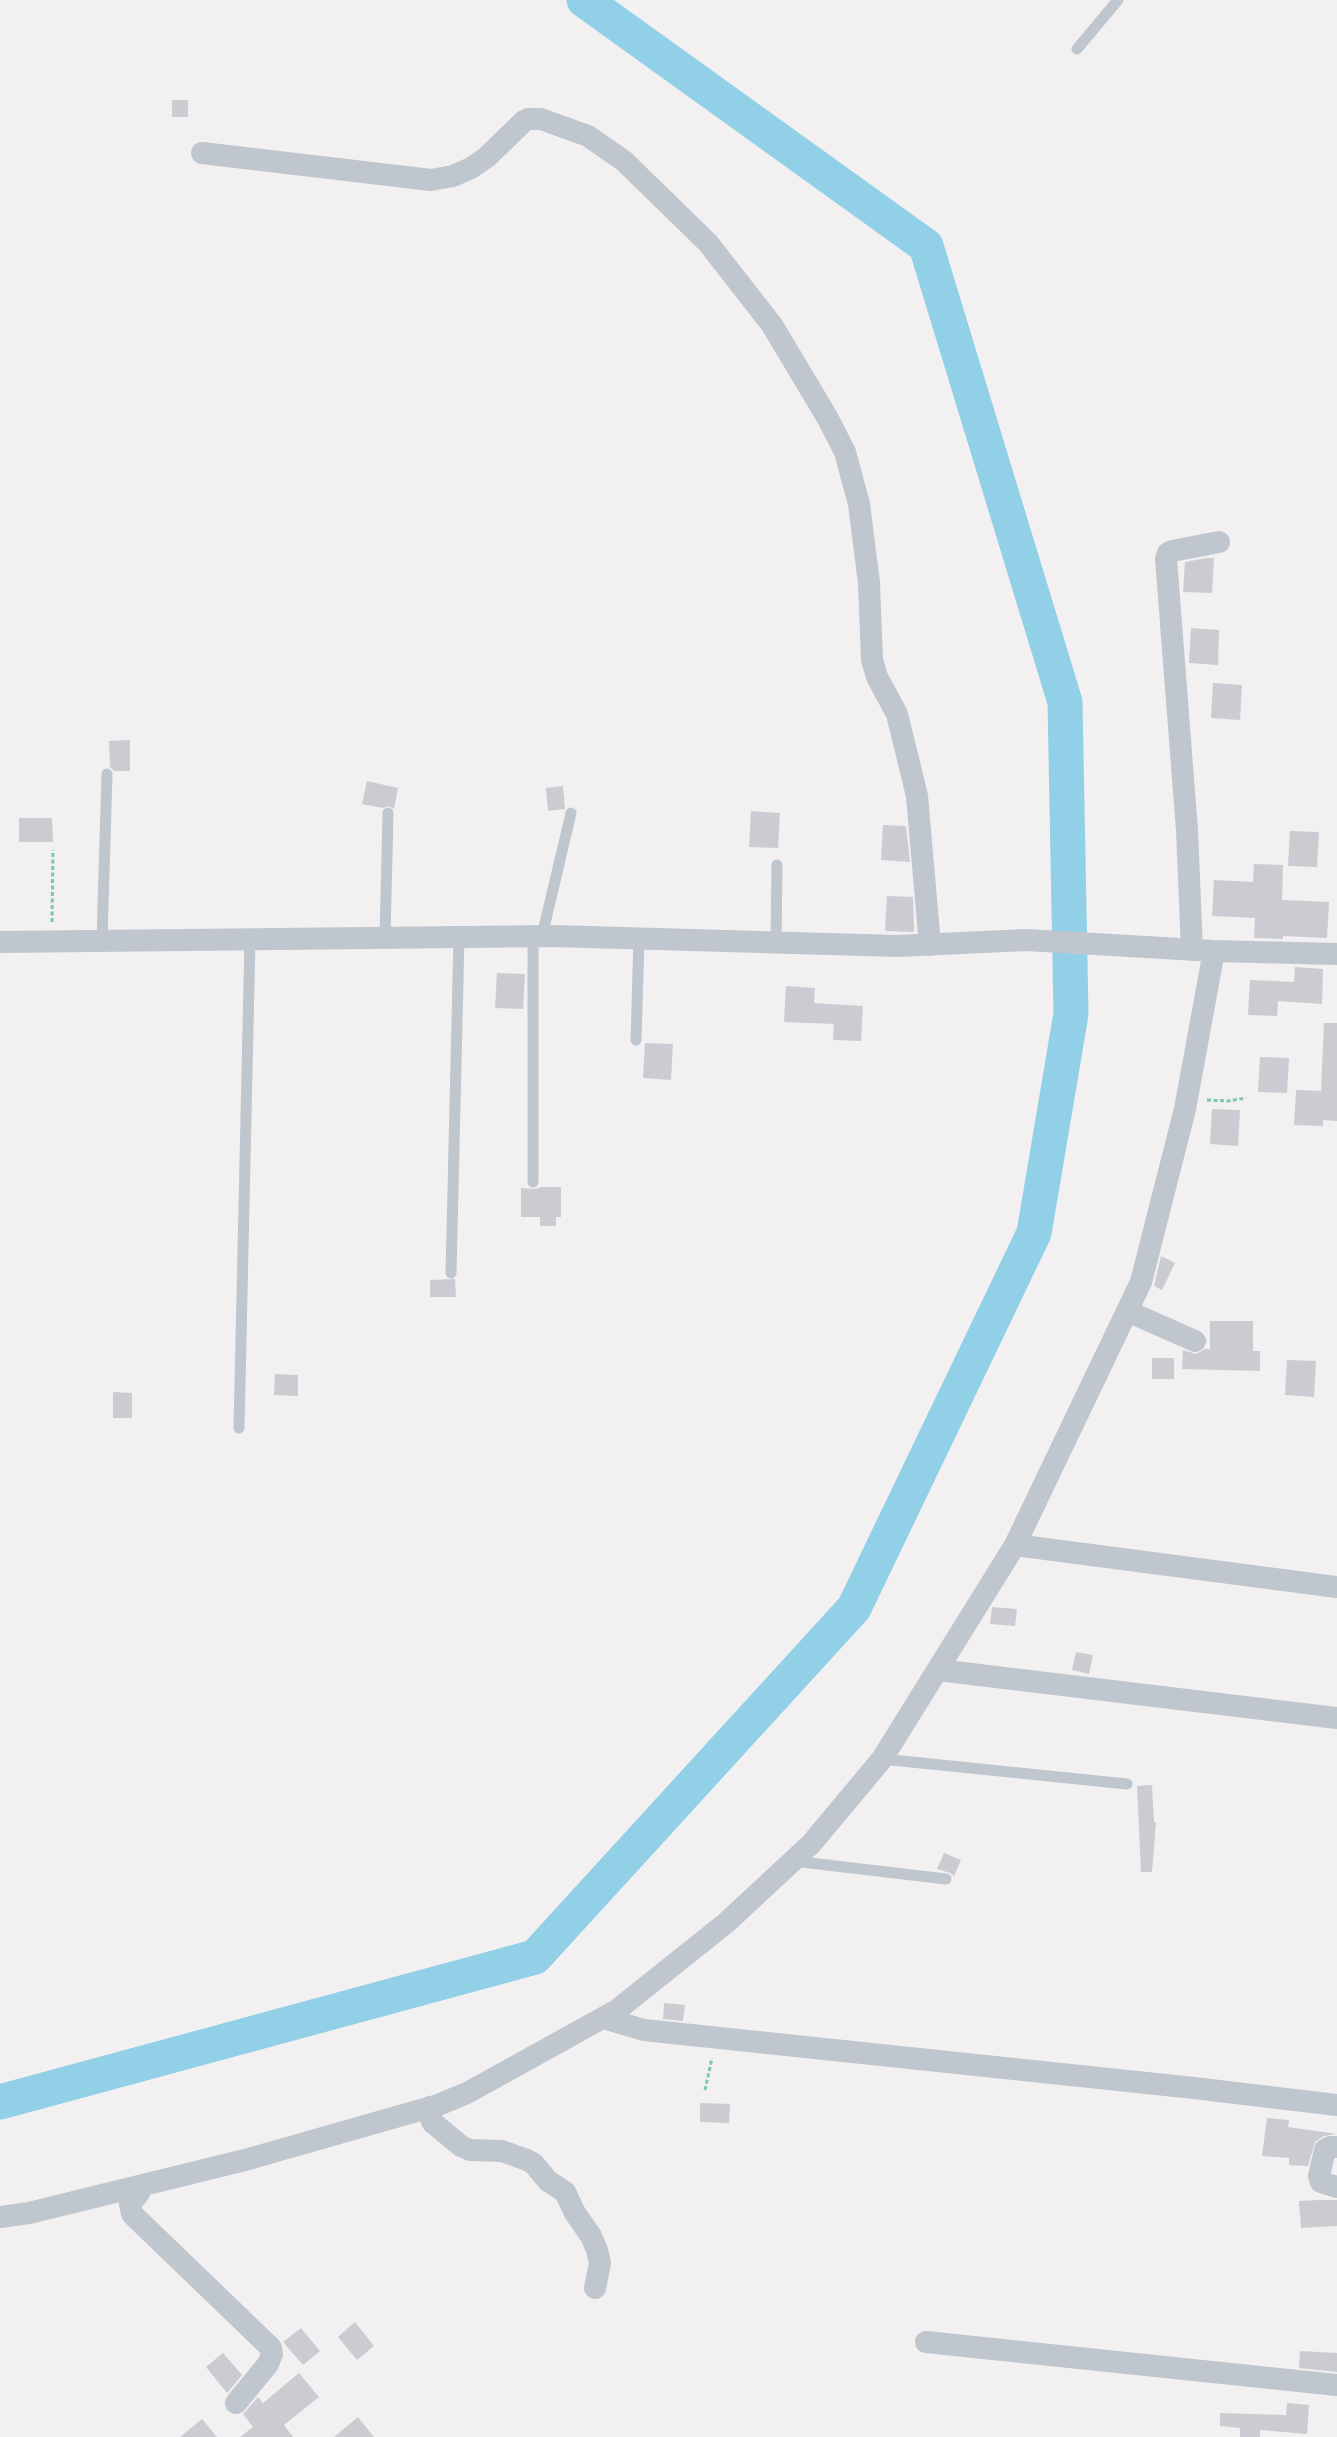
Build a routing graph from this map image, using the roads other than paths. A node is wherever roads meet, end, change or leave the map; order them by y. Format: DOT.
graph roads {
  1 [pos="1118,0"];
  2 [pos="1077,49"];
  3 [pos="202,153"];
  4 [pos="1220,542"];
  5 [pos="107,774"];
  6 [pos="388,813"];
  7 [pos="571,813"];
  8 [pos="777,865"];
  9 [pos="538,936"];
  10 [pos="385,937"];
  11 [pos="459,937"];
  12 [pos="250,938"];
  13 [pos="639,938"];
  14 [pos="102,940"];
  15 [pos="0,942"];
  16 [pos="776,942"];
  17 [pos="930,945"];
  18 [pos="1203,950"];
  19 [pos="1337,954"];
  20 [pos="636,1040"];
  21 [pos="533,1182"];
  22 [pos="451,1273"];
  23 [pos="1127,1310"];
  24 [pos="1195,1341"];
  25 [pos="239,1428"];
  26 [pos="1015,1545"];
  27 [pos="1337,1587"];
  28 [pos="938,1670"];
  29 [pos="1337,1718"];
  30 [pos="882,1759"];
  31 [pos="1127,1784"];
  32 [pos="793,1861"];
  33 [pos="946,1879"];
  34 [pos="603,2018"];
  35 [pos="1337,2106"];
  36 [pos="430,2107"];
  37 [pos="1337,2147"];
  38 [pos="139,2186"];
  39 [pos="1337,2187"];
  40 [pos="0,2217"];
  41 [pos="595,2288"];
  42 [pos="926,2342"];
  43 [pos="1337,2385"];
  44 [pos="236,2403"];
  1 -- 2 [label="lane"];
  3 -- 17 [label="street"];
  4 -- 18 [label="street"];
  5 -- 14 [label="lane"];
  6 -- 10 [label="lane"];
  7 -- 9 [label="lane"];
  8 -- 16 [label="lane"];
  9 -- 11 [label="street"];
  9 -- 13 [label="street"];
  9 -- 21 [label="lane"];
  10 -- 11 [label="street"];
  10 -- 12 [label="street"];
  11 -- 22 [label="lane"];
  12 -- 14 [label="street"];
  12 -- 25 [label="lane"];
  13 -- 16 [label="street"];
  13 -- 20 [label="lane"];
  14 -- 15 [label="street"];
  16 -- 17 [label="street"];
  17 -- 18 [label="street"];
  18 -- 19 [label="street"];
  18 -- 23 [label="street"];
  23 -- 24 [label="street"];
  23 -- 26 [label="street"];
  26 -- 27 [label="street"];
  26 -- 28 [label="street"];
  28 -- 29 [label="street"];
  28 -- 30 [label="street"];
  30 -- 31 [label="lane"];
  30 -- 32 [label="street"];
  32 -- 33 [label="lane"];
  32 -- 34 [label="street"];
  34 -- 35 [label="street"];
  34 -- 36 [label="street"];
  36 -- 38 [label="street"];
  36 -- 41 [label="street"];
  37 -- 39 [label="street"];
  38 -- 40 [label="street"];
  38 -- 44 [label="street"];
  42 -- 43 [label="street"];
}
